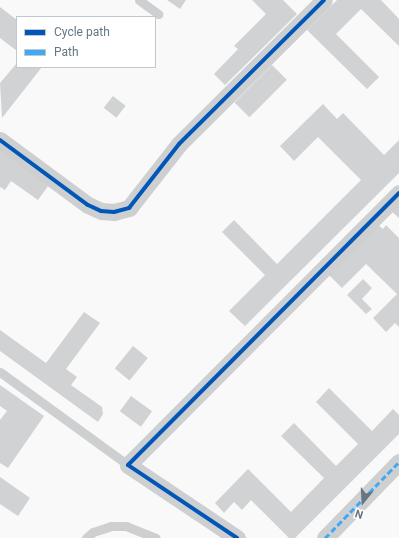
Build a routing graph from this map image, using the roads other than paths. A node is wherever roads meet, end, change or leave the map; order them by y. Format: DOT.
graph roads {
  1 [pos="139,0"];
  2 [pos="324,0"];
  3 [pos="158,14"];
  4 [pos="0,140"];
  5 [pos="399,193"];
  6 [pos="0,372"];
  7 [pos="399,462"];
  8 [pos="128,464"];
  9 [pos="86,538"];
  10 [pos="156,538"];
  11 [pos="237,538"];
  12 [pos="324,538"];
  1 -- 3 [label="lane"];
  2 -- 4 [label="street"];
  5 -- 8 [label="street"];
  6 -- 8 [label="lane"];
  7 -- 12 [label="street"];
  8 -- 11 [label="street"];
  9 -- 10 [label="lane"];
}
